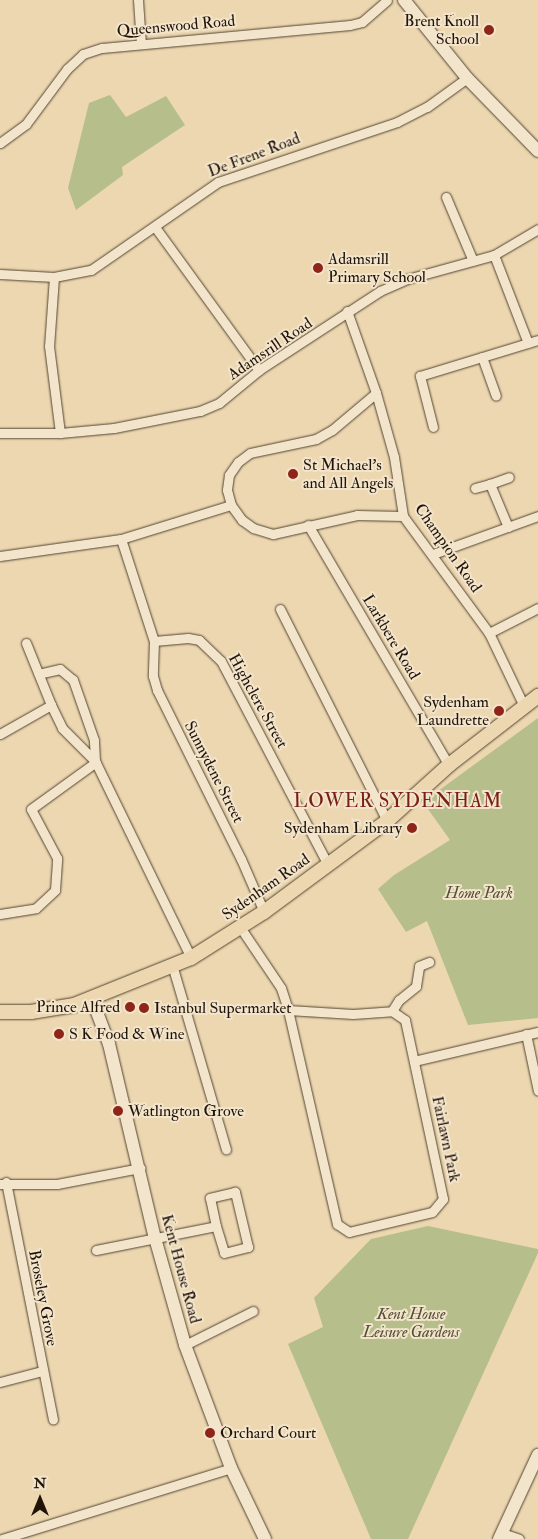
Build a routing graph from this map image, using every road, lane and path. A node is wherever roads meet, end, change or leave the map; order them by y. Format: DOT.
graph roads {
  1 [pos="138,0"];
  2 [pos="387,0"];
  3 [pos="404,0"];
  4 [pos="141,44"];
  5 [pos="467,78"];
  6 [pos="0,143"];
  7 [pos="538,151"];
  8 [pos="446,197"];
  9 [pos="155,228"];
  10 [pos="538,229"];
  11 [pos="494,255"];
  12 [pos="473,261"];
  13 [pos="0,274"];
  14 [pos="54,277"];
  15 [pos="347,311"];
  16 [pos="538,340"];
  17 [pos="528,343"];
  18 [pos="482,357"];
  19 [pos="260,370"];
  20 [pos="376,393"];
  21 [pos="496,396"];
  22 [pos="433,427"];
  23 [pos="0,433"];
  24 [pos="60,433"];
  25 [pos="509,478"];
  26 [pos="490,484"];
  27 [pos="475,488"];
  28 [pos="231,506"];
  29 [pos="403,516"];
  30 [pos="538,516"];
  31 [pos="308,526"];
  32 [pos="508,527"];
  33 [pos="121,539"];
  34 [pos="433,554"];
  35 [pos="0,556"];
  36 [pos="538,608"];
  37 [pos="280,610"];
  38 [pos="489,633"];
  39 [pos="154,641"];
  40 [pos="26,643"];
  41 [pos="39,674"];
  42 [pos="538,696"];
  43 [pos="51,706"];
  44 [pos="524,706"];
  45 [pos="0,734"];
  46 [pos="95,762"];
  47 [pos="449,765"];
  48 [pos="387,821"];
  49 [pos="328,865"];
  50 [pos="264,912"];
  51 [pos="0,914"];
  52 [pos="240,927"];
  53 [pos="191,958"];
  54 [pos="429,962"];
  55 [pos="173,968"];
  56 [pos="92,999"];
  57 [pos="288,1010"];
  58 [pos="392,1010"];
  59 [pos="0,1012"];
  60 [pos="538,1032"];
  61 [pos="526,1034"];
  62 [pos="414,1060"];
  63 [pos="538,1091"];
  64 [pos="226,1149"];
  65 [pos="140,1168"];
  66 [pos="3,1183"];
  67 [pos="216,1226"];
  68 [pos="154,1238"];
  69 [pos="96,1250"];
  70 [pos="253,1311"];
  71 [pos="185,1345"];
  72 [pos="42,1371"];
  73 [pos="0,1382"];
  74 [pos="53,1419"];
  75 [pos="538,1455"];
  76 [pos="231,1468"];
  77 [pos="501,1536"];
  78 [pos="2,1539"];
  79 [pos="265,1539"];
  80 [pos="519,1539"];
  1 -- 4 [label="street"];
  2 -- 4 [label="street, Queenswood Road"];
  3 -- 5 [label="street"];
  4 -- 6 [label="street, Queenswood Road"];
  5 -- 7 [label="street"];
  5 -- 9 [label="street, De Frene Road"];
  8 -- 12 [label="street"];
  9 -- 14 [label="street, De Frene Road"];
  9 -- 19 [label="street"];
  10 -- 11 [label="street, Adamsrill Road"];
  11 -- 12 [label="street, Adamsrill Road"];
  11 -- 17 [label="street"];
  12 -- 15 [label="street, Adamsrill Road"];
  13 -- 14 [label="street, De Frene Road"];
  14 -- 24 [label="street"];
  15 -- 19 [label="street, Adamsrill Road"];
  15 -- 20 [label="street, Champion Road"];
  16 -- 17 [label="street"];
  17 -- 18 [label="street"];
  18 -- 21 [label="street"];
  18 -- 22 [label="street"];
  19 -- 24 [label="street, Adamsrill Road"];
  20 -- 28 [label="street"];
  20 -- 29 [label="street, Champion Road"];
  23 -- 24 [label="street, Adamsrill Road"];
  25 -- 26 [label="street"];
  26 -- 27 [label="street"];
  26 -- 32 [label="street"];
  28 -- 31 [label="street"];
  28 -- 33 [label="street"];
  29 -- 31 [label="street"];
  29 -- 34 [label="street, Champion Road"];
  30 -- 32 [label="street"];
  31 -- 47 [label="street, Larkbere Road"];
  32 -- 34 [label="street"];
  33 -- 35 [label="street"];
  33 -- 39 [label="street"];
  34 -- 38 [label="street, Champion Road"];
  36 -- 38 [label="street"];
  37 -- 48 [label="street"];
  38 -- 44 [label="street, Champion Road"];
  39 -- 49 [label="street, Highclere Street"];
  39 -- 50 [label="street, Sunnydene Street"];
  40 -- 41 [label="street"];
  41 -- 43 [label="street"];
  41 -- 46 [label="street"];
  42 -- 44 [label="main road, Sydenham Road"];
  43 -- 45 [label="street"];
  43 -- 46 [label="street"];
  44 -- 47 [label="main road, Sydenham Road"];
  46 -- 51 [label="street"];
  46 -- 53 [label="street"];
  47 -- 48 [label="main road, Sydenham Road"];
  48 -- 49 [label="main road, Sydenham Road"];
  49 -- 50 [label="main road, Sydenham Road"];
  50 -- 52 [label="main road, Sydenham Road"];
  52 -- 53 [label="main road, Sydenham Road"];
  52 -- 57 [label="street, Fairlawn Park"];
  53 -- 55 [label="main road, Sydenham Road"];
  54 -- 58 [label="street"];
  55 -- 56 [label="main road, Sydenham Road"];
  55 -- 64 [label="street"];
  56 -- 59 [label="main road, Sydenham Road"];
  56 -- 65 [label="street, Kent House Road"];
  57 -- 58 [label="street"];
  57 -- 62 [label="street, Fairlawn Park"];
  58 -- 62 [label="street, Fairlawn Park"];
  60 -- 61 [label="street"];
  61 -- 62 [label="street"];
  61 -- 63 [label="street"];
  65 -- 66 [label="street"];
  65 -- 68 [label="street, Kent House Road"];
  66 -- 72 [label="street, Broseley Grove"];
  67 -- 67 [label="street"];
  67 -- 68 [label="street"];
  68 -- 69 [label="street"];
  68 -- 71 [label="street, Kent House Road"];
  70 -- 71 [label="street"];
  71 -- 76 [label="street, Kent House Road"];
  72 -- 73 [label="street"];
  72 -- 74 [label="street, Broseley Grove"];
  75 -- 77 [label="street"];
  76 -- 78 [label="street"];
  76 -- 79 [label="street, Kent House Road"];
  77 -- 80 [label="street"];
}
